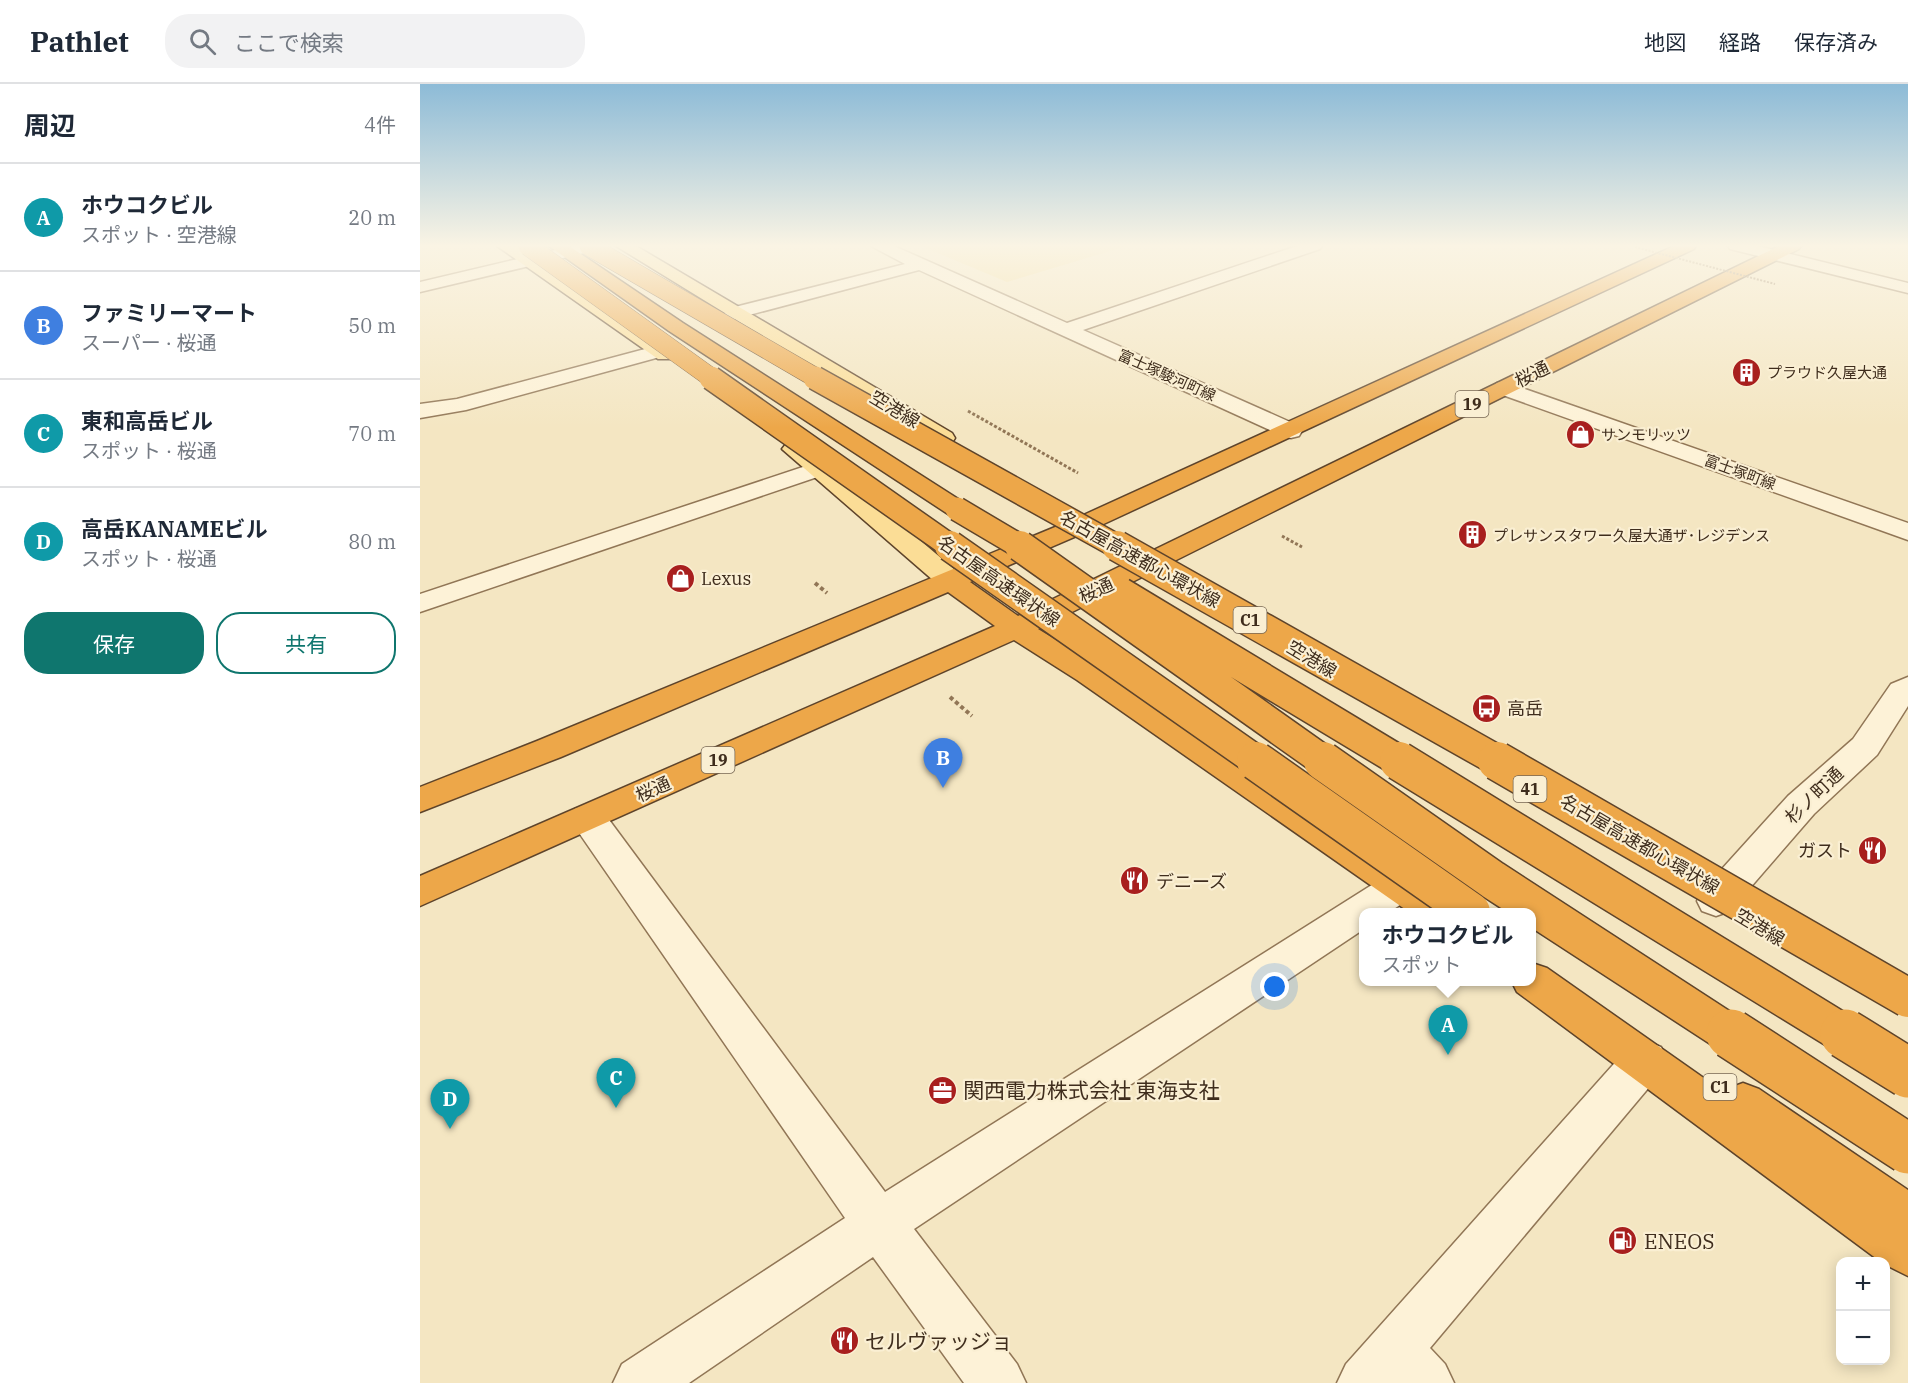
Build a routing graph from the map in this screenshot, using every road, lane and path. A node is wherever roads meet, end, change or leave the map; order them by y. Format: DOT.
graph roads {
  1 [pos="600,307"];
  2 [pos="605,307"];
  3 [pos="649,307"];
  4 [pos="681,307"];
  5 [pos="724,307"];
  6 [pos="759,307"];
  7 [pos="1013,307"];
  8 [pos="1134,307"];
  9 [pos="1558,307"];
  10 [pos="1670,307"];
  11 [pos="734,313"];
  12 [pos="1065,330"];
  13 [pos="660,351"];
  14 [pos="1504,388"];
  15 [pos="420,411"];
  16 [pos="1291,431"];
  17 [pos="821,468"];
  18 [pos="1086,523"];
  19 [pos="1908,532"];
  20 [pos="1035,555"];
  21 [pos="1152,563"];
  22 [pos="951,581"];
  23 [pos="420,603"];
  24 [pos="1016,628"];
  25 [pos="1908,687"];
  26 [pos="420,800"];
  27 [pos="588,818"];
  28 [pos="1400,886"];
  29 [pos="420,892"];
  30 [pos="1716,901"];
  31 [pos="1366,908"];
  32 [pos="1431,908"];
  33 [pos="1465,908"];
  34 [pos="1359,913"];
  35 [pos="1536,958"];
  36 [pos="1536,983"];
  37 [pos="1908,998"];
  38 [pos="1908,1016"];
  39 [pos="1645,1060"];
  40 [pos="1908,1073"];
  41 [pos="1908,1149"];
  42 [pos="1908,1219"];
  43 [pos="879,1224"];
  44 [pos="1908,1251"];
  45 [pos="1394,1372"];
  46 [pos="641,1383"];
  47 [pos="998,1383"];
  1 -- 13 [label="main road"];
  2 -- 33 [label="highway, 名古屋高速環状線, bridge"];
  3 -- 20 [label="highway, bridge"];
  4 -- 37 [label="highway, 名古屋高速都心環状線 / C1, bridge"];
  5 -- 11 [label="main road, 空港線"];
  6 -- 11 [label="street"];
  7 -- 12 [label="street, 富士塚駿河町線"];
  8 -- 12 [label="street"];
  9 -- 16 [label="highway"];
  10 -- 14 [label="highway, 桜通 / 19"];
  11 -- 18 [label="main road, 空港線"];
  12 -- 16 [label="street, 富士塚駿河町線"];
  13 -- 15 [label="street"];
  13 -- 17 [label="main road"];
  14 -- 19 [label="street, 富士塚町線"];
  14 -- 21 [label="highway, 桜通 / 19"];
  16 -- 18 [label="highway"];
  17 -- 22 [label="main road"];
  17 -- 23 [label="street"];
  18 -- 21 [label="highway, 空港線 / 41"];
  18 -- 22 [label="highway"];
  20 -- 40 [label="highway, bridge"];
  20 -- 41 [label="highway, bridge"];
  21 -- 24 [label="highway, 桜通 / 19"];
  21 -- 30 [label="highway, 空港線 / 41"];
  22 -- 24 [label="highway"];
  22 -- 26 [label="highway"];
  24 -- 27 [label="highway, 桜通 / 19"];
  24 -- 28 [label="highway"];
  25 -- 30 [label="street, 杉ノ町通"];
  27 -- 29 [label="highway, 桜通 / 19"];
  27 -- 43 [label="street"];
  28 -- 31 [label="street"];
  28 -- 32 [label="highway"];
  30 -- 38 [label="highway, 空港線 / 41"];
  34 -- 43 [label="street"];
  35 -- 42 [label="highway, C1"];
  36 -- 39 [label="highway"];
  39 -- 44 [label="highway"];
  39 -- 45 [label="street"];
  43 -- 46 [label="street"];
  43 -- 47 [label="street"];
}
